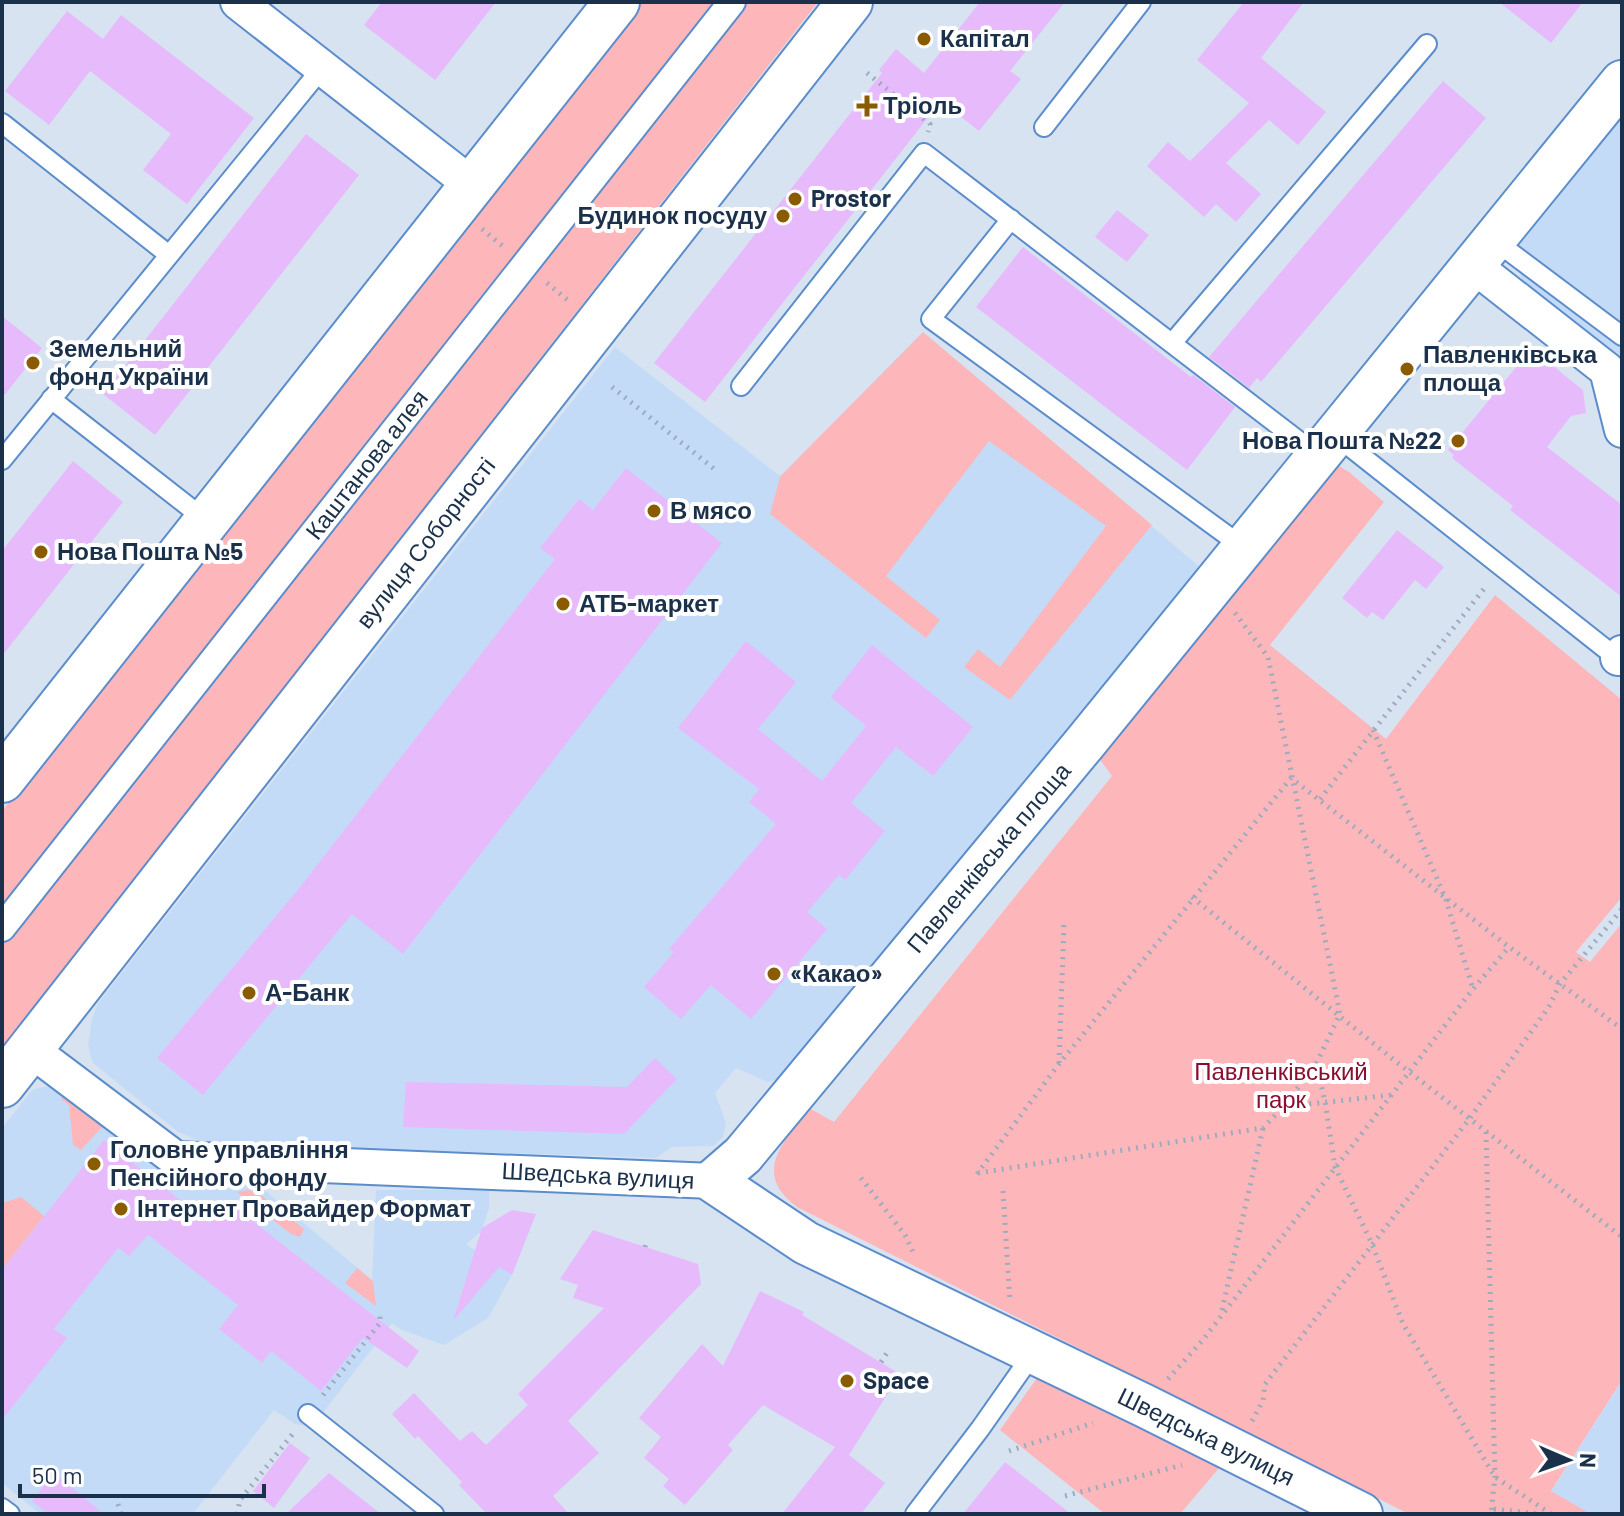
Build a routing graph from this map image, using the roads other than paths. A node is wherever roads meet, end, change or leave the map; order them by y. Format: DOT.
graph roads {
  1 [pos="238,2"];
  2 [pos="617,2"];
  3 [pos="732,2"];
  4 [pos="850,2"];
  5 [pos="1141,2"];
  6 [pos="1427,44"];
  7 [pos="322,68"];
  8 [pos="1622,82"];
  9 [pos="2,123"];
  10 [pos="1044,127"];
  11 [pos="472,185"];
  12 [pos="1011,219"];
  13 [pos="1483,253"];
  14 [pos="169,255"];
  15 [pos="1622,336"];
  16 [pos="1173,342"];
  17 [pos="741,386"];
  18 [pos="51,399"];
  19 [pos="1622,430"];
  20 [pos="1326,445"];
  21 [pos="4,452"];
  22 [pos="207,521"];
  23 [pos="1243,547"];
  24 [pos="1621,658"];
  25 [pos="2,780"];
  26 [pos="2,928"];
  27 [pos="30,1049"];
  28 [pos="2,1085"];
  29 [pos="713,1181"];
  30 [pos="1023,1347"];
  31 [pos="308,1414"];
  32 [pos="2,1508"];
  33 [pos="10,1514"];
  34 [pos="434,1514"];
  35 [pos="915,1514"];
  36 [pos="1361,1514"];
  1 -- 7 [label="street"];
  2 -- 11 [label="main road"];
  3 -- 26 [label="street, Каштанова алея"];
  4 -- 27 [label="main road, вулиця Соборності"];
  5 -- 10 [label="lane"];
  6 -- 16 [label="lane"];
  7 -- 11 [label="street"];
  7 -- 14 [label="lane"];
  8 -- 13 [label="street, Павленківська площа"];
  9 -- 14 [label="lane"];
  11 -- 22 [label="main road"];
  12 -- 16 [label="lane"];
  12 -- 17 [label="lane"];
  12 -- 23 [label="lane"];
  13 -- 15 [label="lane"];
  13 -- 19 [label="street"];
  13 -- 20 [label="street, Павленківська площа"];
  14 -- 18 [label="lane"];
  16 -- 20 [label="lane"];
  18 -- 21 [label="lane"];
  18 -- 22 [label="lane"];
  20 -- 23 [label="street, Павленківська площа"];
  20 -- 24 [label="lane"];
  22 -- 25 [label="main road"];
  23 -- 29 [label="street, Павленківська площа"];
  27 -- 28 [label="main road, вулиця Соборності"];
  27 -- 29 [label="street, Шведська вулиця"];
  29 -- 30 [label="street, Шведська вулиця"];
  30 -- 35 [label="lane"];
  30 -- 36 [label="street, Шведська вулиця"];
  31 -- 34 [label="lane"];
  32 -- 33 [label="lane"];
}
